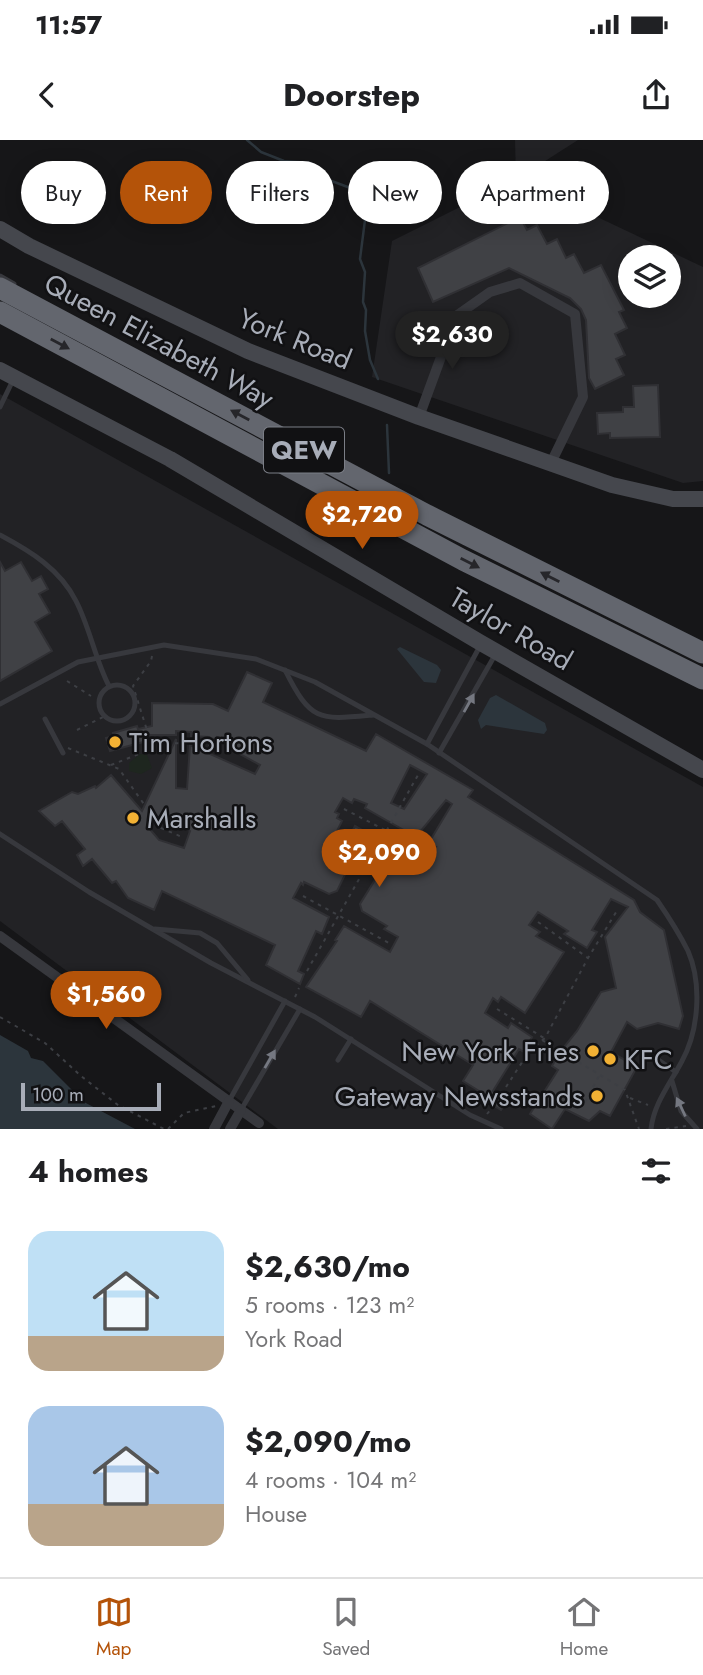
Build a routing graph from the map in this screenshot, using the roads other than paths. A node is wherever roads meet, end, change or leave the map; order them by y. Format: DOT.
graph roads {
  1 [pos="0,229"];
  2 [pos="0,276"];
  3 [pos="0,288"];
  4 [pos="22,288"];
  5 [pos="32,297"];
  6 [pos="0,312"];
  7 [pos="51,315"];
  8 [pos="7,374"];
  9 [pos="0,407"];
  10 [pos="419,416"];
  11 [pos="550,464"];
  12 [pos="703,499"];
  13 [pos="0,535"];
  14 [pos="583,619"];
  15 [pos="481,643"];
  16 [pos="703,651"];
  17 [pos="497,652"];
  18 [pos="97,658"];
  19 [pos="285,670"];
  20 [pos="703,679"];
  21 [pos="109,686"];
  22 [pos="703,687"];
  23 [pos="0,704"];
  24 [pos="375,715"];
  25 [pos="45,719"];
  26 [pos="426,744"];
  27 [pos="65,751"];
  28 [pos="439,753"];
  29 [pos="703,770"];
  30 [pos="0,834"];
  31 [pos="151,929"];
  32 [pos="0,936"];
  33 [pos="250,982"];
  34 [pos="285,1001"];
  35 [pos="300,1009"];
  36 [pos="351,1039"];
  37 [pos="645,1054"];
  38 [pos="338,1060"];
  39 [pos="676,1072"];
  40 [pos="672,1081"];
  41 [pos="229,1101"];
  42 [pos="241,1110"];
  43 [pos="259,1123"];
  44 [pos="214,1129"];
  45 [pos="230,1129"];
  46 [pos="501,1129"];
  47 [pos="651,1129"];
  48 [pos="697,1129"];
  1 -- 10 [label="main road, York Road"];
  2 -- 4 [label="lane"];
  3 -- 7 [label="highway, Queen Elizabeth Way / QEW"];
  5 -- 7 [label="lane"];
  6 -- 14 [label="highway, Queen Elizabeth Way / QEW, one-way"];
  16 -- 7 [label="highway, Queen Elizabeth Way / QEW, one-way"];
  8 -- 9 [label="lane"];
  8 -- 15 [label="main road, Taylor Road"];
  10 -- 11 [label="main road, York Road"];
  10 -- 11 [label="street"];
  11 -- 12 [label="main road, York Road"];
  13 -- 18 [label="lane"];
  14 -- 20 [label="highway, Queen Elizabeth Way / QEW"];
  14 -- 22 [label="highway"];
  15 -- 17 [label="main road, Taylor Road"];
  15 -- 26 [label="lane"];
  28 -- 17 [label="lane, one-way"];
  17 -- 29 [label="main road, Taylor Road"];
  18 -- 19 [label="lane"];
  18 -- 21 [label="lane"];
  18 -- 23 [label="lane"];
  19 -- 24 [label="lane"];
  19 -- 24 [label="lane"];
  21 -- 21 [label="lane"];
  24 -- 26 [label="lane"];
  25 -- 27 [label="lane"];
  26 -- 28 [label="lane"];
  28 -- 39 [label="lane"];
  30 -- 31 [label="lane"];
  31 -- 33 [label="lane"];
  31 -- 33 [label="lane"];
  32 -- 41 [label="street"];
  33 -- 34 [label="lane"];
  34 -- 35 [label="lane"];
  34 -- 41 [label="lane"];
  35 -- 36 [label="lane"];
  42 -- 35 [label="lane, one-way"];
  36 -- 38 [label="lane"];
  36 -- 46 [label="lane"];
  37 -- 39 [label="lane"];
  39 -- 40 [label="lane"];
  40 -- 47 [label="lane"];
  48 -- 40 [label="lane, one-way"];
  41 -- 42 [label="street"];
  41 -- 44 [label="street"];
  42 -- 43 [label="street"];
  42 -- 45 [label="street"];
}
